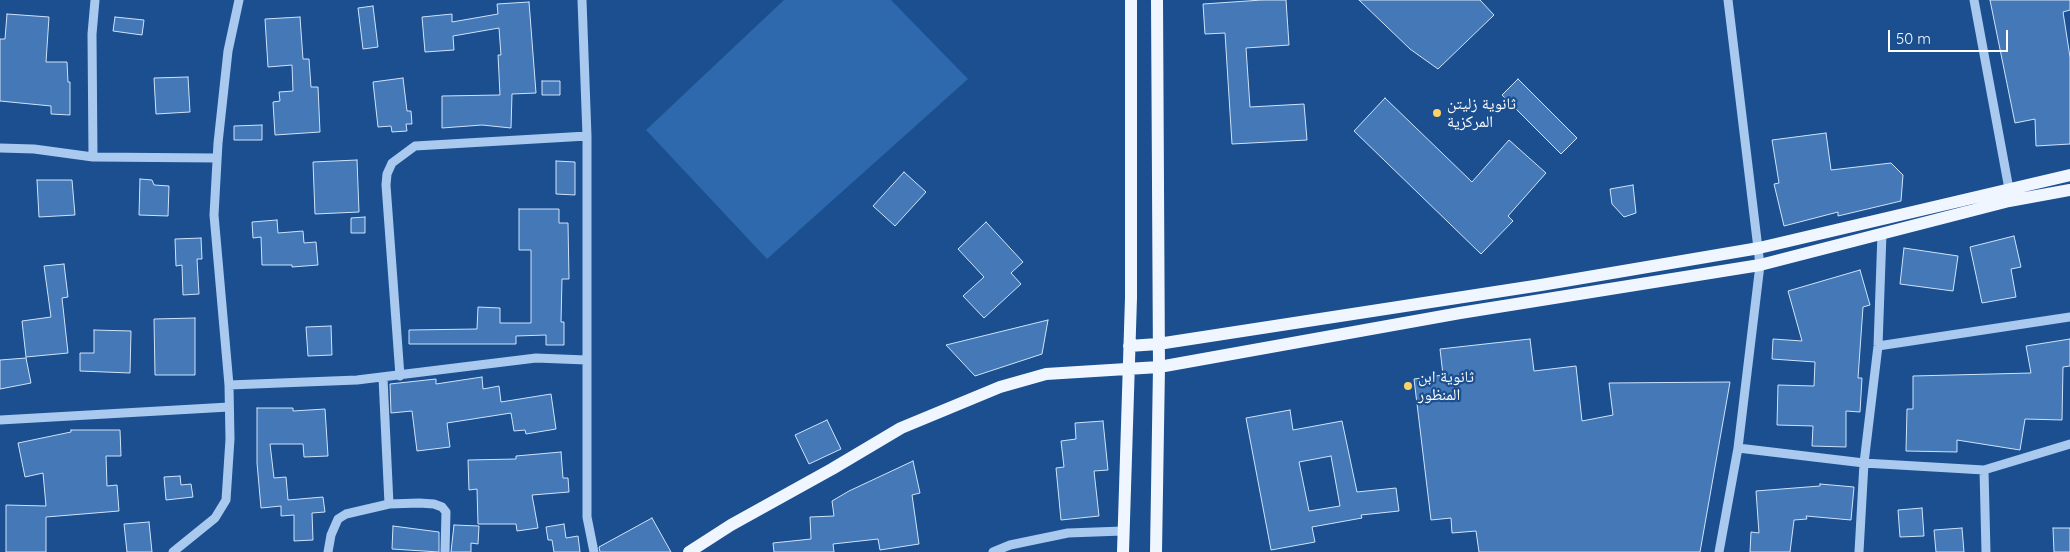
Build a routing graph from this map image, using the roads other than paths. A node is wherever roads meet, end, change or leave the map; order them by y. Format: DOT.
graph roads {
  1 [pos="95,0"];
  2 [pos="239,0"];
  3 [pos="582,0"];
  4 [pos="1132,0"];
  5 [pos="1157,0"];
  6 [pos="1728,0"];
  7 [pos="1974,0"];
  8 [pos="587,136"];
  9 [pos="0,148"];
  10 [pos="93,157"];
  11 [pos="216,158"];
  12 [pos="2070,175"];
  13 [pos="2009,189"];
  14 [pos="2070,190"];
  15 [pos="1882,233"];
  16 [pos="1759,248"];
  17 [pos="1760,265"];
  18 [pos="2070,317"];
  19 [pos="1158,344"];
  20 [pos="1129,346"];
  21 [pos="1878,346"];
  22 [pos="586,360"];
  23 [pos="1158,367"];
  24 [pos="1129,368"];
  25 [pos="400,376"];
  26 [pos="383,378"];
  27 [pos="229,385"];
  28 [pos="229,407"];
  29 [pos="0,420"];
  30 [pos="2070,444"];
  31 [pos="1738,448"];
  32 [pos="1864,462"];
  33 [pos="1984,470"];
  34 [pos="388,504"];
  35 [pos="1123,531"];
  36 [pos="174,552"];
  37 [pos="328,552"];
  38 [pos="445,552"];
  39 [pos="594,552"];
  40 [pos="689,552"];
  41 [pos="992,552"];
  42 [pos="1123,552"];
  43 [pos="1156,552"];
  44 [pos="1719,552"];
  45 [pos="1859,552"];
  46 [pos="1986,552"];
  1 -- 10 [label="street"];
  2 -- 11 [label="street"];
  3 -- 8 [label="street"];
  4 -- 20 [label="main road"];
  5 -- 19 [label="main road"];
  6 -- 16 [label="street"];
  7 -- 13 [label="street"];
  8 -- 22 [label="street"];
  8 -- 25 [label="street"];
  9 -- 10 [label="street"];
  10 -- 11 [label="street"];
  11 -- 27 [label="street"];
  12 -- 13 [label="main road"];
  13 -- 16 [label="main road"];
  14 -- 15 [label="main road"];
  15 -- 17 [label="main road"];
  15 -- 21 [label="street"];
  16 -- 17 [label="street"];
  16 -- 19 [label="main road"];
  17 -- 23 [label="main road"];
  17 -- 31 [label="street"];
  18 -- 21 [label="street"];
  19 -- 20 [label="main road"];
  19 -- 23 [label="main road"];
  20 -- 24 [label="main road"];
  21 -- 32 [label="street"];
  22 -- 25 [label="street"];
  22 -- 39 [label="street"];
  23 -- 24 [label="main road"];
  23 -- 43 [label="main road"];
  24 -- 35 [label="main road"];
  24 -- 40 [label="main road"];
  25 -- 26 [label="street"];
  26 -- 27 [label="street"];
  26 -- 34 [label="street"];
  27 -- 28 [label="street"];
  28 -- 29 [label="street"];
  28 -- 36 [label="street"];
  30 -- 33 [label="street"];
  31 -- 32 [label="street"];
  31 -- 44 [label="street"];
  32 -- 33 [label="street"];
  32 -- 45 [label="street"];
  33 -- 46 [label="street"];
  34 -- 37 [label="street"];
  34 -- 38 [label="street"];
  35 -- 41 [label="street"];
  35 -- 42 [label="main road"];
}
